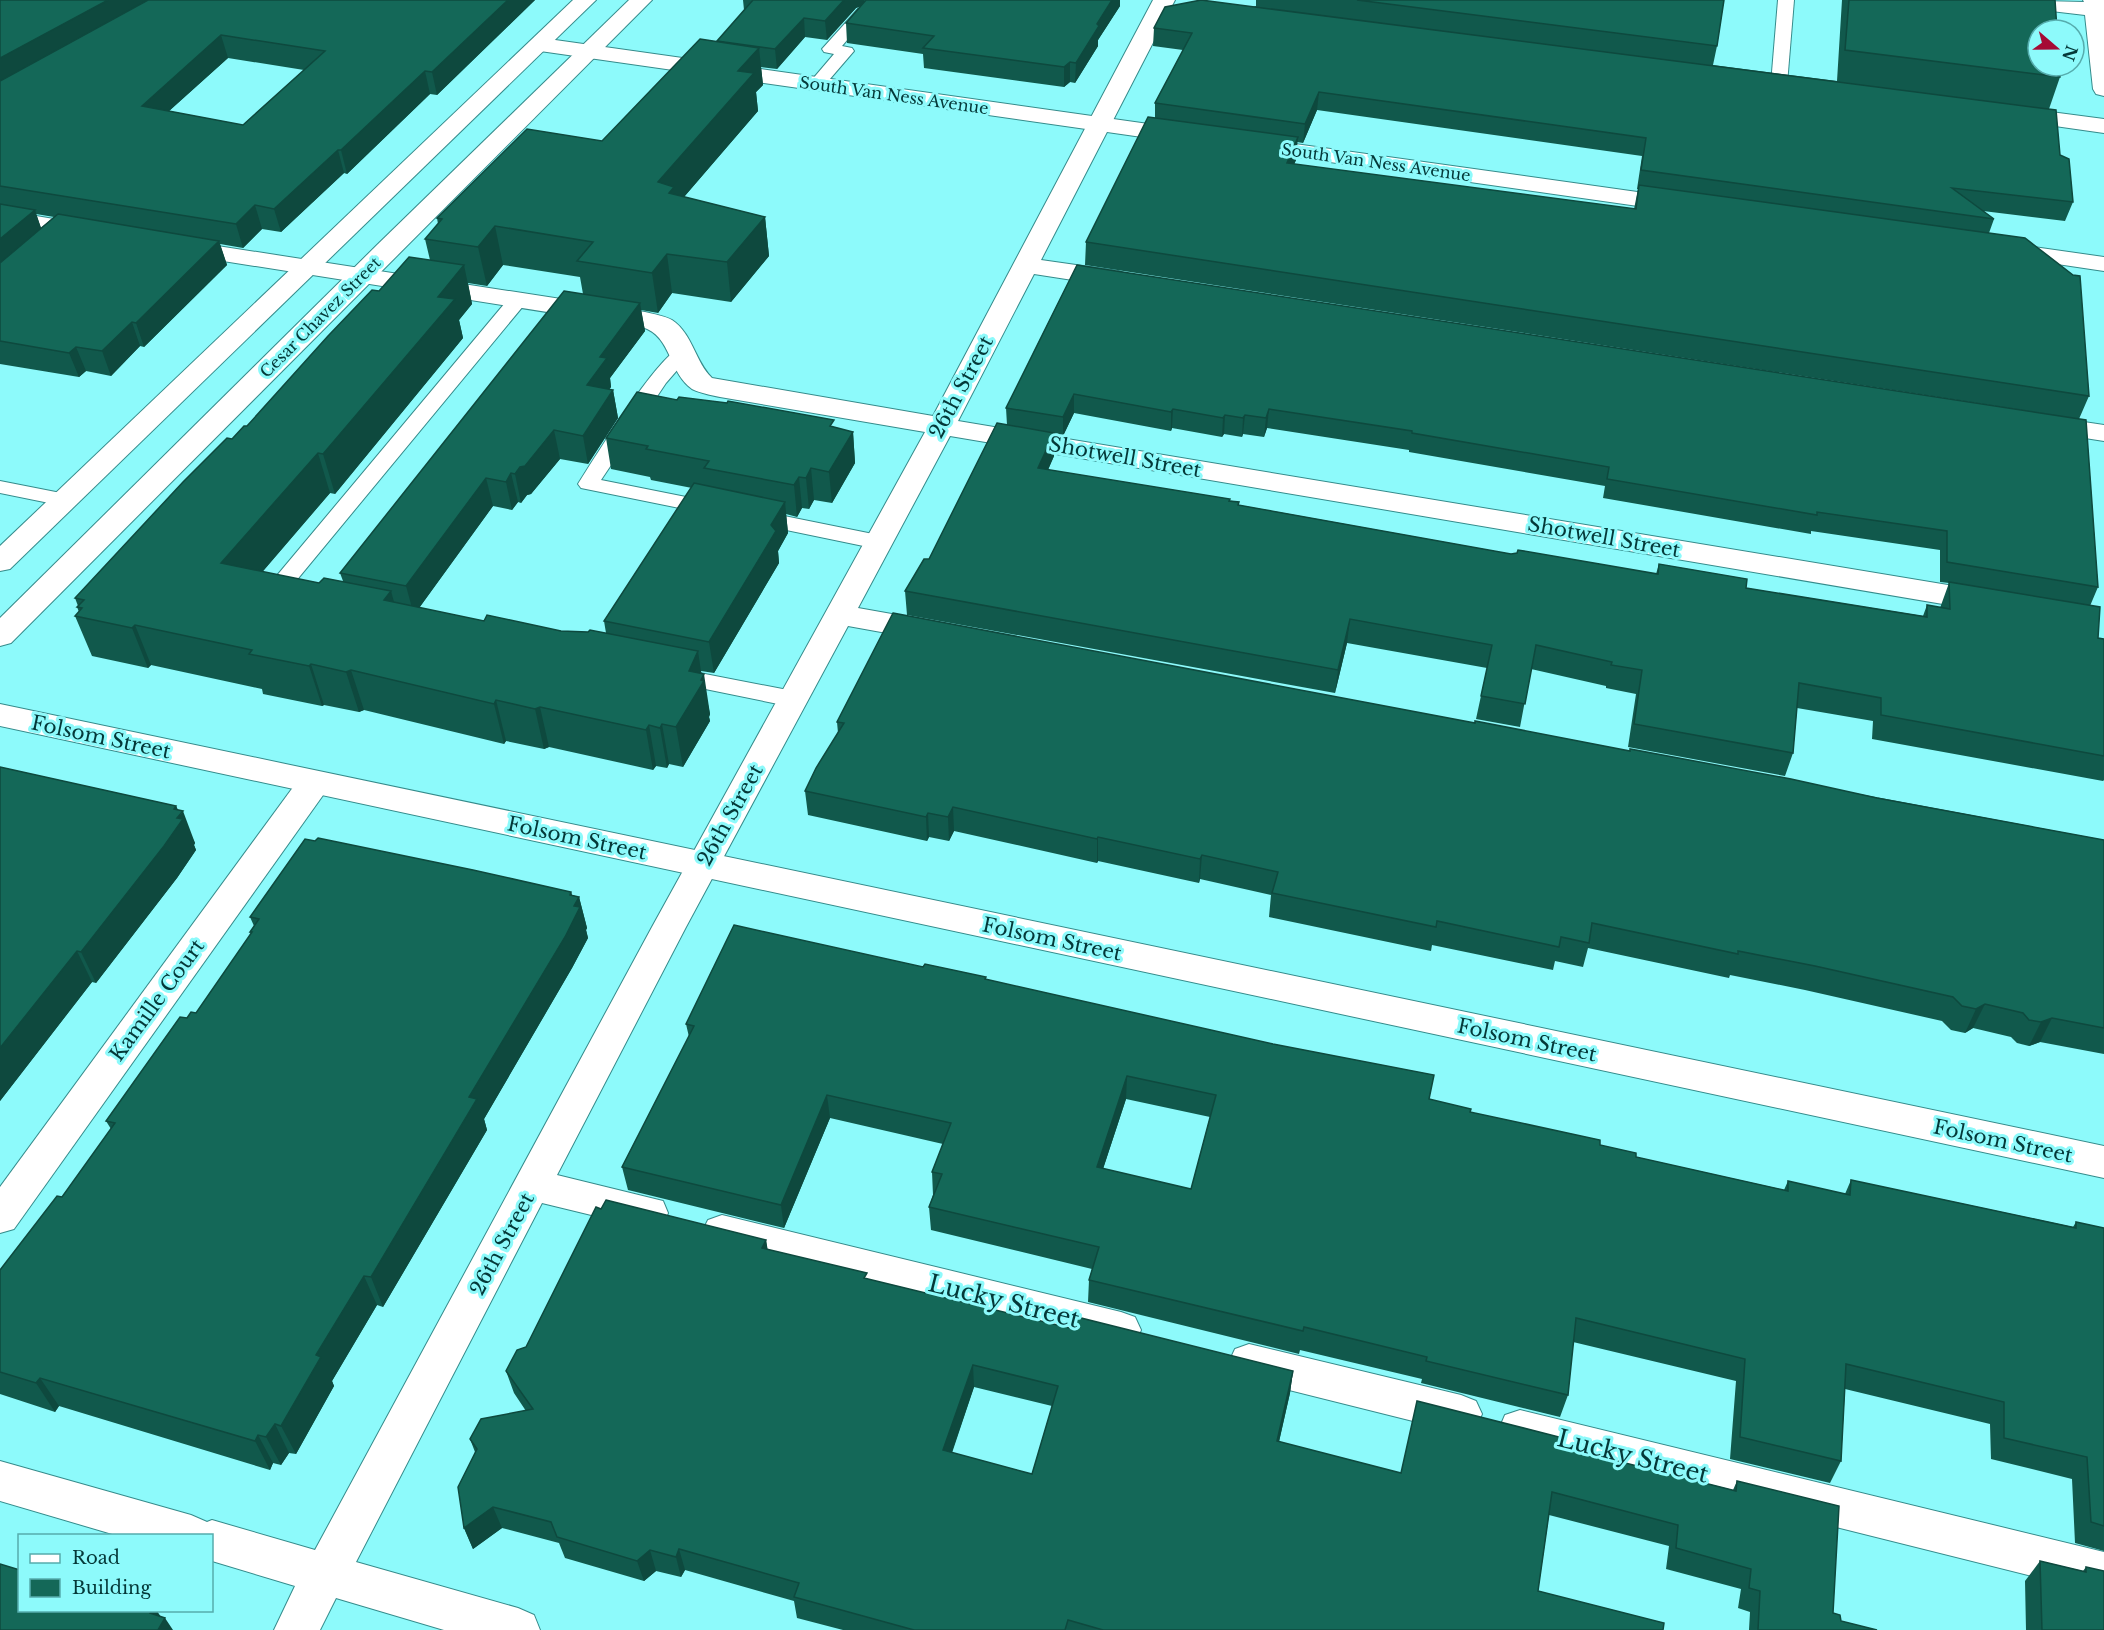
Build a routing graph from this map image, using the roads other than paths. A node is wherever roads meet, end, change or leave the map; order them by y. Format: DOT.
graph roads {
  1 [pos="585,0"];
  2 [pos="641,0"];
  3 [pos="1786,0"];
  4 [pos="2008,0"];
  5 [pos="1170,4"];
  6 [pos="2098,7"];
  7 [pos="863,12"];
  8 [pos="541,45"];
  9 [pos="589,52"];
  10 [pos="1756,81"];
  11 [pos="817,84"];
  12 [pos="1779,84"];
  13 [pos="1802,87"];
  14 [pos="2104,89"];
  15 [pos="1999,112"];
  16 [pos="1099,124"];
  17 [pos="2104,126"];
  18 [pos="1700,207"];
  19 [pos="0,217"];
  20 [pos="110,236"];
  21 [pos="157,243"];
  22 [pos="1978,246"];
  23 [pos="2104,264"];
  24 [pos="1025,265"];
  25 [pos="307,268"];
  26 [pos="360,277"];
  27 [pos="1146,284"];
  28 [pos="517,301"];
  29 [pos="682,353"];
  30 [pos="2020,420"];
  31 [pos="942,425"];
  32 [pos="2104,433"];
  33 [pos="0,487"];
  34 [pos="64,500"];
  35 [pos="878,542"];
  36 [pos="0,562"];
  37 [pos="296,601"];
  38 [pos="2010,605"];
  39 [pos="839,614"];
  40 [pos="0,636"];
  41 [pos="957,636"];
  42 [pos="658,672"];
  43 [pos="793,699"];
  44 [pos="0,715"];
  45 [pos="315,783"];
  46 [pos="703,864"];
  47 [pos="2104,1162"];
  48 [pos="533,1185"];
  49 [pos="0,1216"];
  50 [pos="1162,1340"];
  51 [pos="1208,1352"];
  52 [pos="0,1481"];
  53 [pos="184,1534"];
  54 [pos="213,1541"];
  55 [pos="2104,1573"];
  56 [pos="326,1575"];
  57 [pos="296,1630"];
  58 [pos="518,1630"];
  1 -- 8 [label="street"];
  2 -- 9 [label="street, Cesar Chavez Street"];
  3 -- 12 [label="lane"];
  4 -- 6 [label="street"];
  5 -- 16 [label="street, 26th Street"];
  6 -- 14 [label="street"];
  7 -- 11 [label="lane"];
  8 -- 9 [label="street, South Van Ness Avenue"];
  8 -- 25 [label="street"];
  9 -- 11 [label="street, South Van Ness Avenue"];
  9 -- 26 [label="street, Cesar Chavez Street"];
  10 -- 12 [label="street"];
  11 -- 16 [label="street, South Van Ness Avenue"];
  12 -- 13 [label="street"];
  15 -- 17 [label="street"];
  16 -- 18 [label="street, South Van Ness Avenue"];
  16 -- 24 [label="street, 26th Street"];
  19 -- 20 [label="street"];
  21 -- 25 [label="street, Shotwell Street"];
  22 -- 23 [label="street"];
  24 -- 27 [label="street"];
  24 -- 31 [label="street, 26th Street"];
  25 -- 26 [label="street, Shotwell Street"];
  25 -- 34 [label="street"];
  26 -- 28 [label="street, Shotwell Street"];
  26 -- 40 [label="street, Cesar Chavez Street"];
  28 -- 29 [label="street, Shotwell Street"];
  28 -- 37 [label="lane"];
  29 -- 31 [label="street, Shotwell Street"];
  29 -- 35 [label="lane"];
  30 -- 32 [label="street"];
  31 -- 35 [label="street, 26th Street"];
  31 -- 38 [label="street, Shotwell Street"];
  33 -- 34 [label="lane"];
  34 -- 36 [label="street"];
  35 -- 39 [label="street, 26th Street"];
  39 -- 41 [label="street"];
  39 -- 43 [label="street, 26th Street"];
  42 -- 43 [label="lane"];
  43 -- 46 [label="street, 26th Street"];
  44 -- 45 [label="street, Folsom Street"];
  45 -- 46 [label="street, Folsom Street"];
  45 -- 49 [label="street, Kamille Court"];
  46 -- 47 [label="street, Folsom Street"];
  46 -- 48 [label="street, 26th Street"];
  48 -- 50 [label="street, Lucky Street"];
  48 -- 56 [label="street, 26th Street"];
  51 -- 55 [label="street, Lucky Street"];
  52 -- 53 [label="street"];
  54 -- 56 [label="street"];
  56 -- 57 [label="street, 26th Street"];
  56 -- 58 [label="street"];
}
